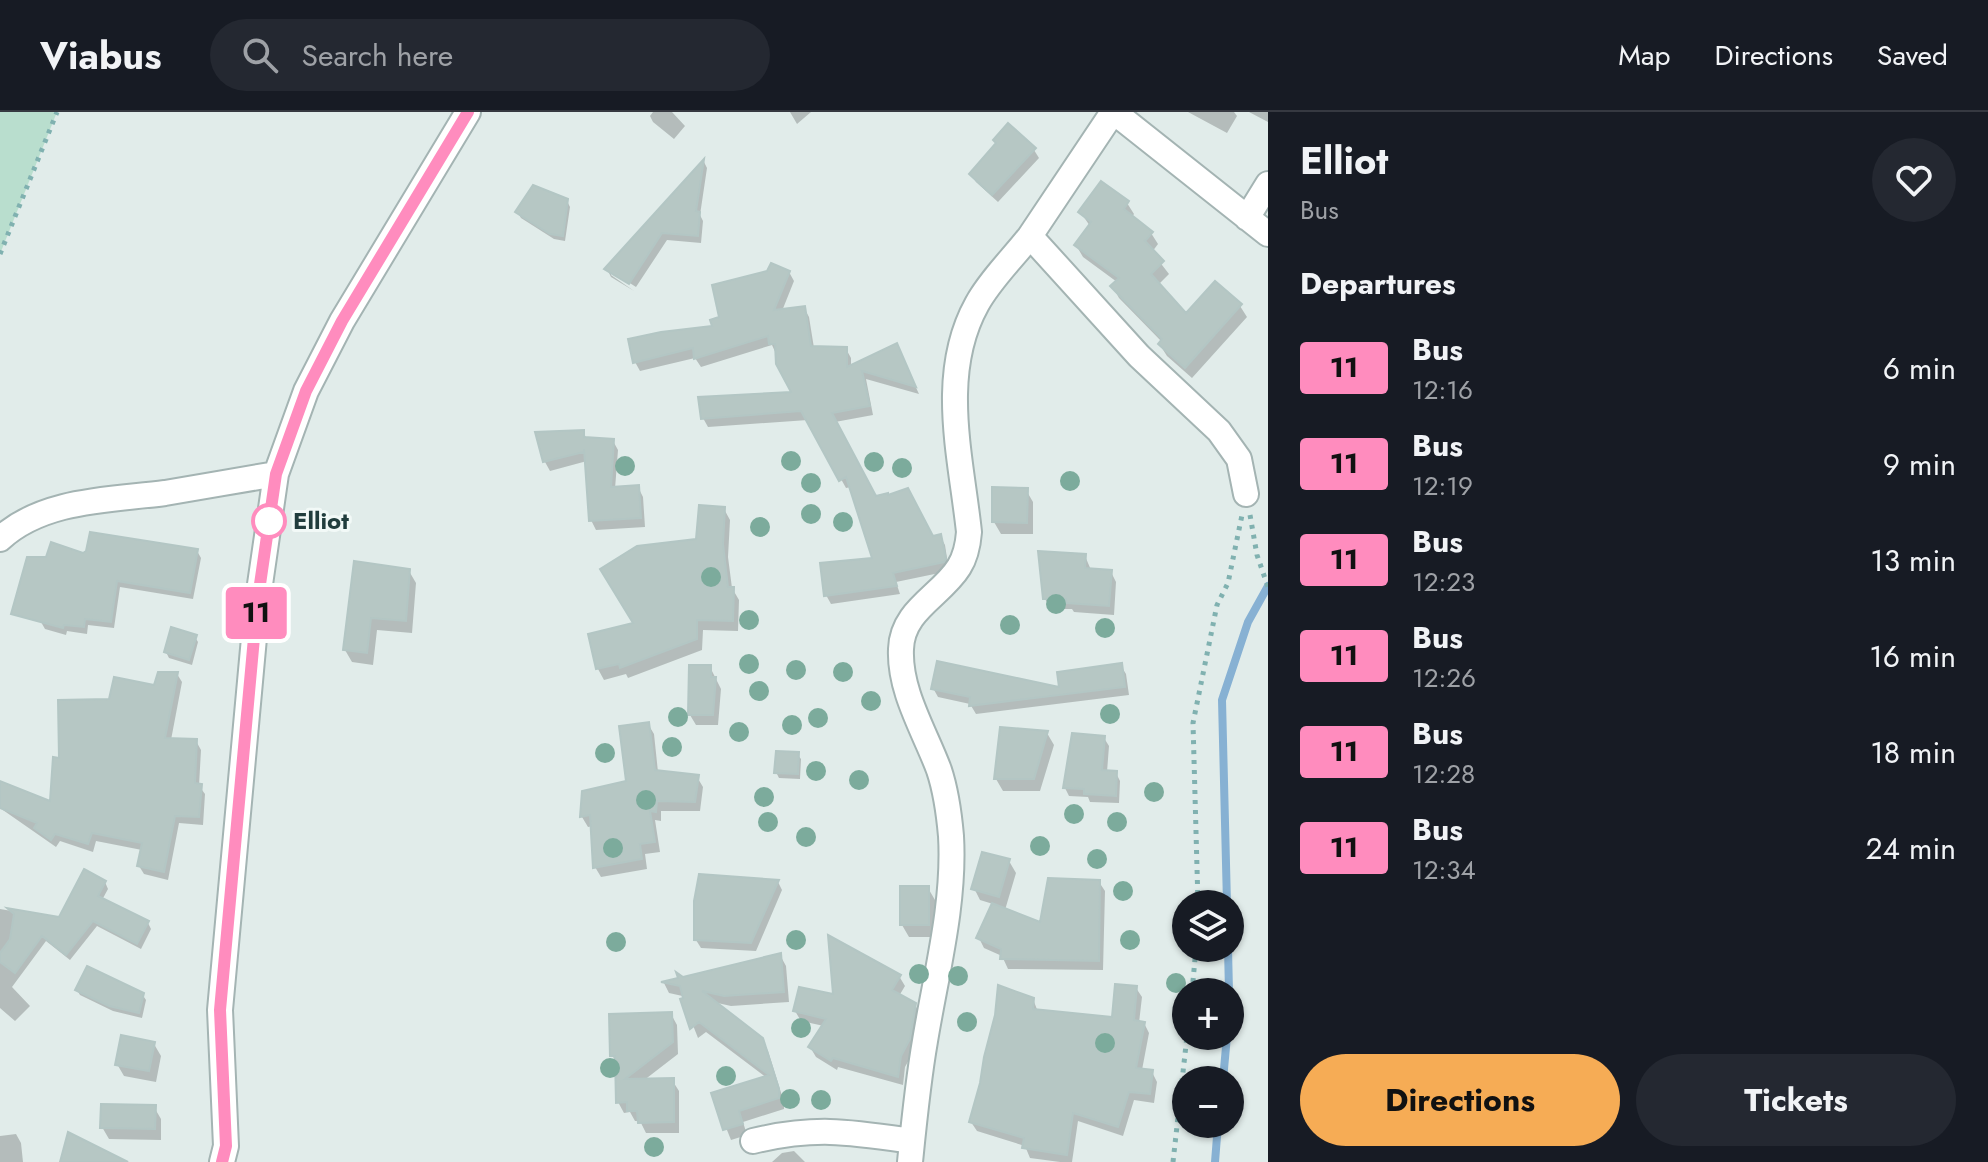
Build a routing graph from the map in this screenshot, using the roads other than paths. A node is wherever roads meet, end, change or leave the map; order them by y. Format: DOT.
graph roads {
  1 [pos="468,112"];
  2 [pos="1113,112"];
  3 [pos="1268,184"];
  4 [pos="1247,218"];
  5 [pos="1268,234"];
  6 [pos="1030,236"];
  7 [pos="276,474"];
  8 [pos="1246,494"];
  9 [pos="0,539"];
  10 [pos="753,1141"];
  11 [pos="911,1152"];
  12 [pos="222,1162"];
  1 -- 7 [label="street"];
  2 -- 4 [label="street"];
  2 -- 6 [label="street"];
  3 -- 4 [label="street"];
  4 -- 5 [label="street"];
  6 -- 8 [label="street"];
  6 -- 11 [label="street"];
  7 -- 9 [label="street"];
  7 -- 12 [label="street"];
  10 -- 11 [label="street"];
}
